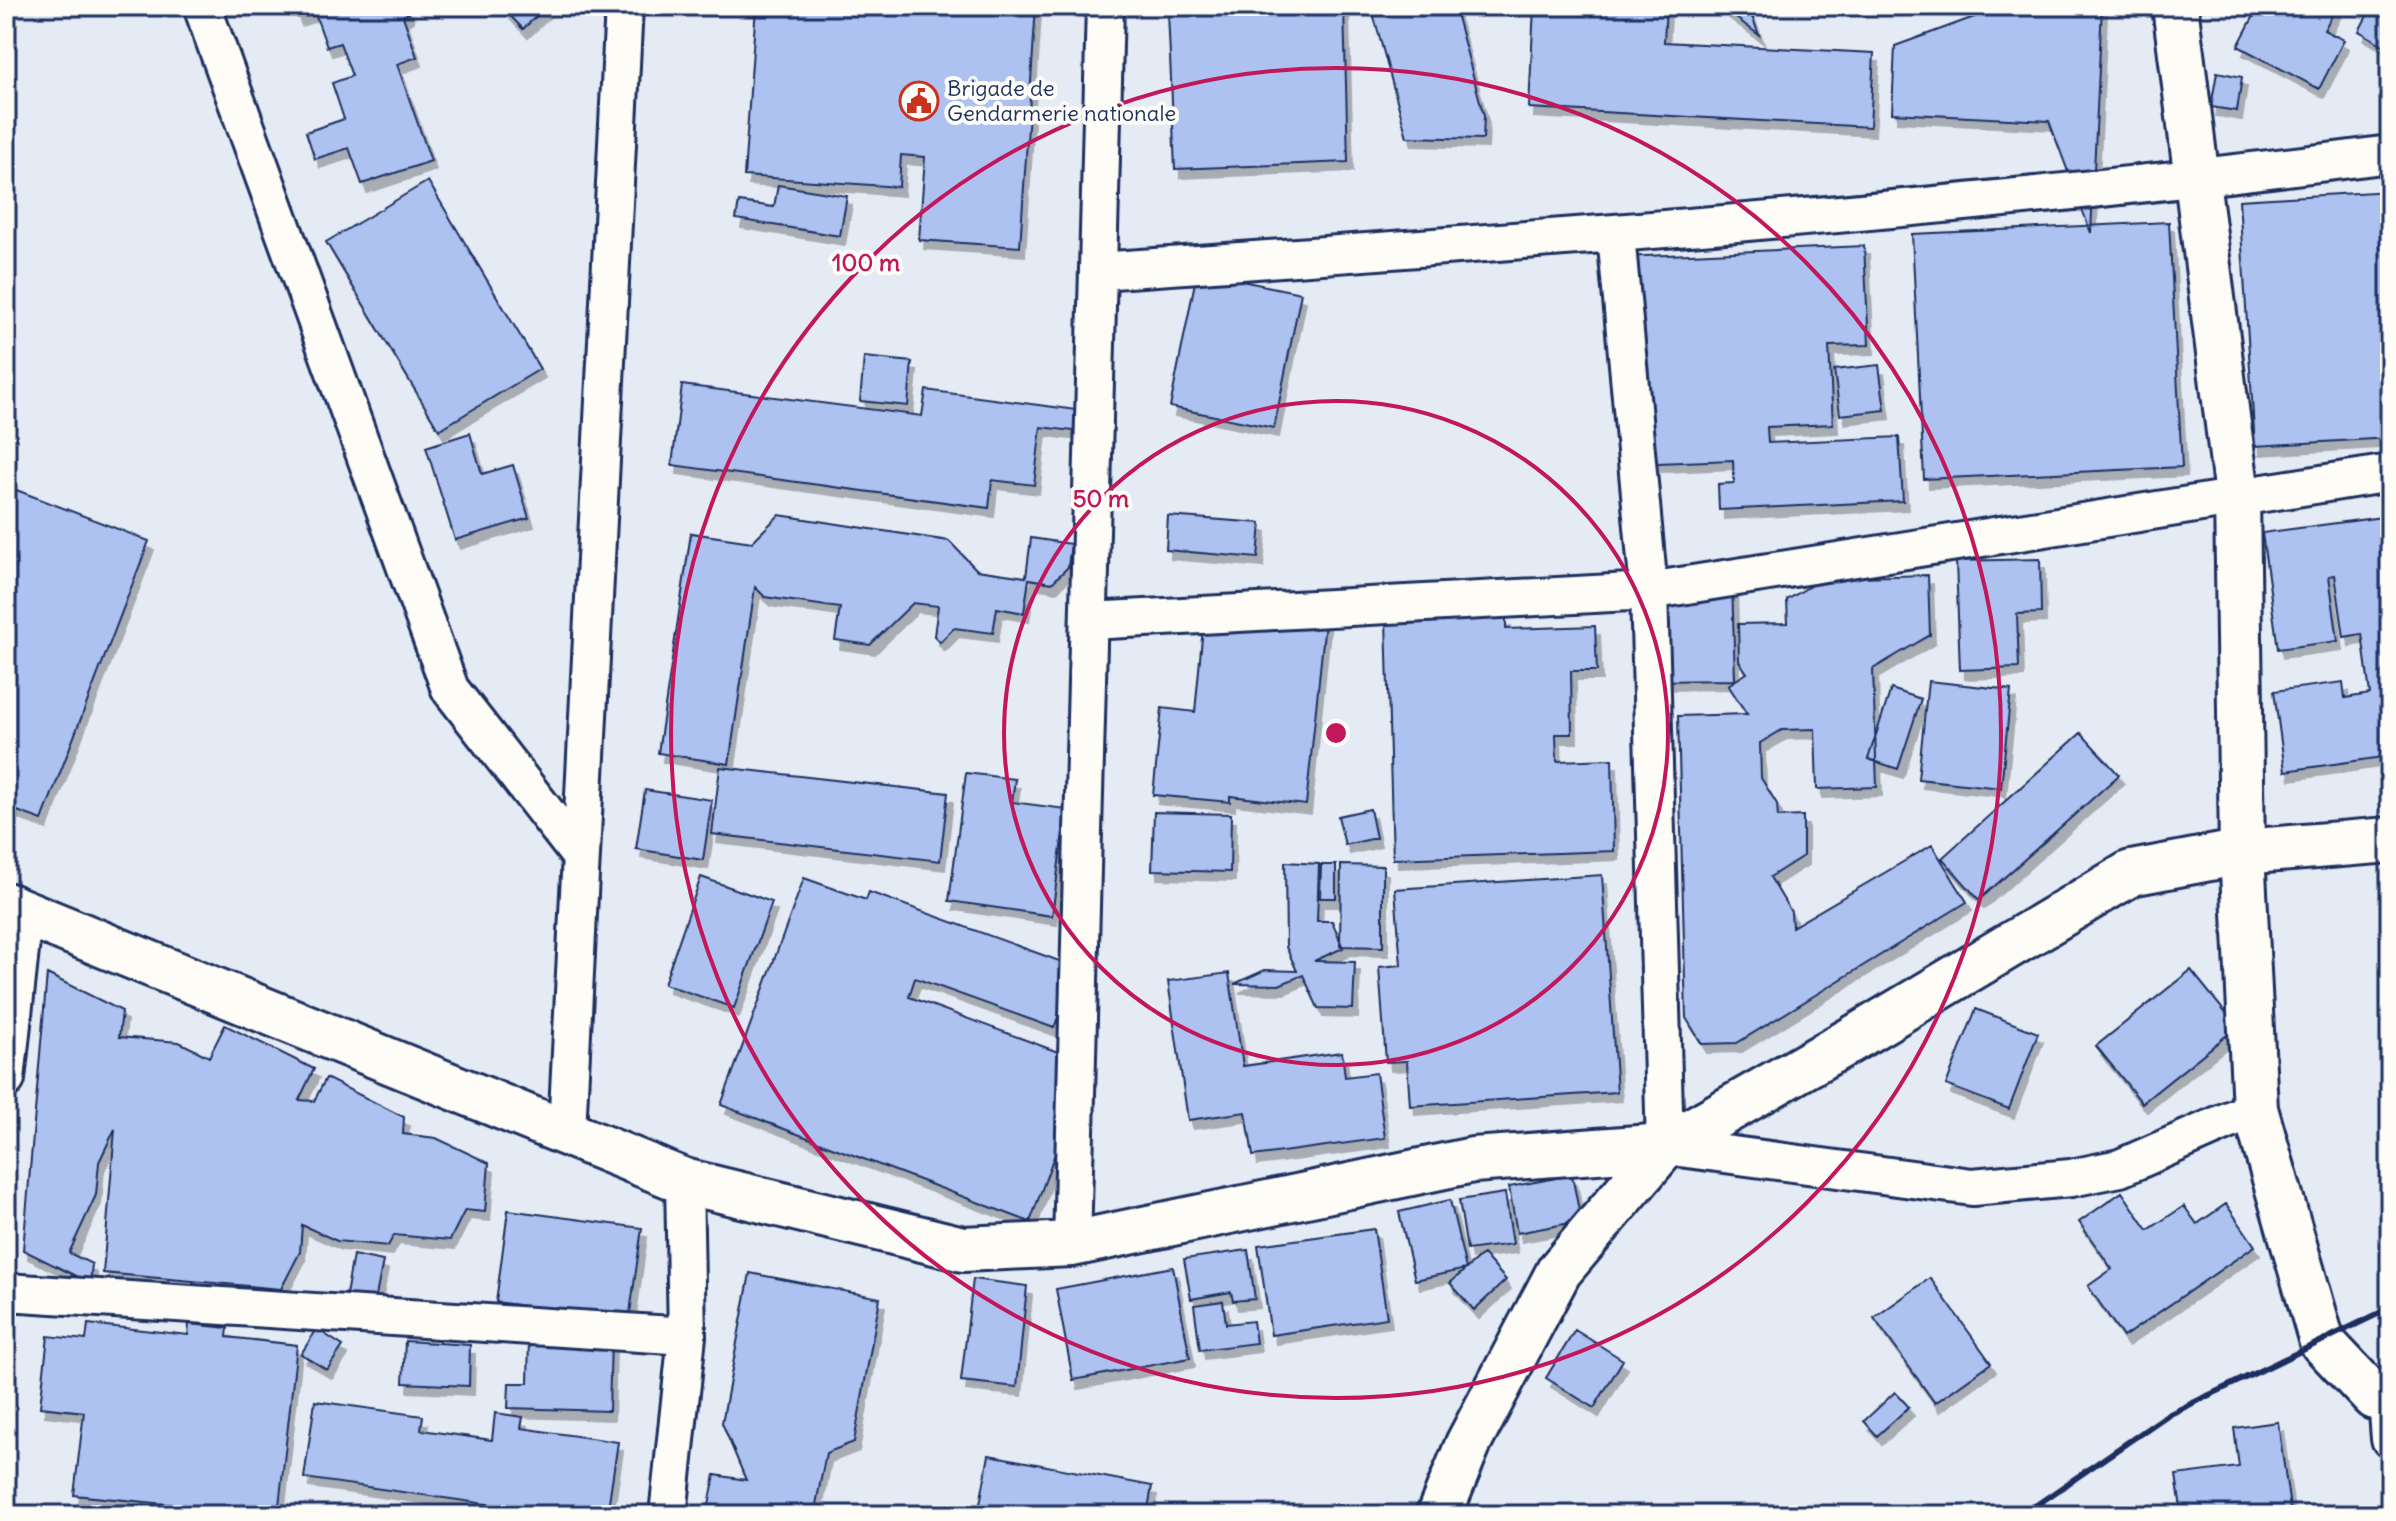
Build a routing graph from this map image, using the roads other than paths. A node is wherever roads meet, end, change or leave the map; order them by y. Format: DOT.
graph roads {
  1 [pos="202,6"];
  2 [pos="624,6"];
  3 [pos="1105,6"];
  4 [pos="2175,6"];
  5 [pos="2390,154"];
  6 [pos="2194,179"];
  7 [pos="1616,235"];
  8 [pos="1098,271"];
  9 [pos="2390,473"];
  10 [pos="2237,495"];
  11 [pos="1649,591"];
  12 [pos="1089,621"];
  13 [pos="2390,840"];
  14 [pos="2242,852"];
  15 [pos="579,855"];
  16 [pos="15,909"];
  17 [pos="6,1079"];
  18 [pos="2255,1109"];
  19 [pos="567,1131"];
  20 [pos="1665,1146"];
  21 [pos="684,1181"];
  22 [pos="1072,1244"];
  23 [pos="6,1292"];
  24 [pos="687,1336"];
  25 [pos="2389,1412"];
  26 [pos="668,1515"];
  27 [pos="1439,1515"];
  1 -- 15 [label="street"];
  2 -- 15 [label="street"];
  3 -- 8 [label="street"];
  4 -- 6 [label="main road"];
  5 -- 6 [label="street"];
  6 -- 7 [label="street"];
  6 -- 10 [label="main road"];
  7 -- 8 [label="street"];
  7 -- 11 [label="street"];
  8 -- 12 [label="street"];
  9 -- 10 [label="street"];
  10 -- 11 [label="street"];
  10 -- 14 [label="main road"];
  11 -- 12 [label="street"];
  11 -- 20 [label="street"];
  12 -- 22 [label="street"];
  13 -- 14 [label="main road"];
  14 -- 18 [label="main road"];
  14 -- 20 [label="main road"];
  15 -- 19 [label="street"];
  16 -- 17 [label="street"];
  16 -- 19 [label="main road"];
  18 -- 20 [label="street"];
  18 -- 25 [label="main road"];
  19 -- 21 [label="main road"];
  20 -- 22 [label="main road"];
  20 -- 27 [label="main road"];
  21 -- 22 [label="main road"];
  21 -- 24 [label="street"];
  23 -- 24 [label="street"];
  24 -- 26 [label="street"];
}
